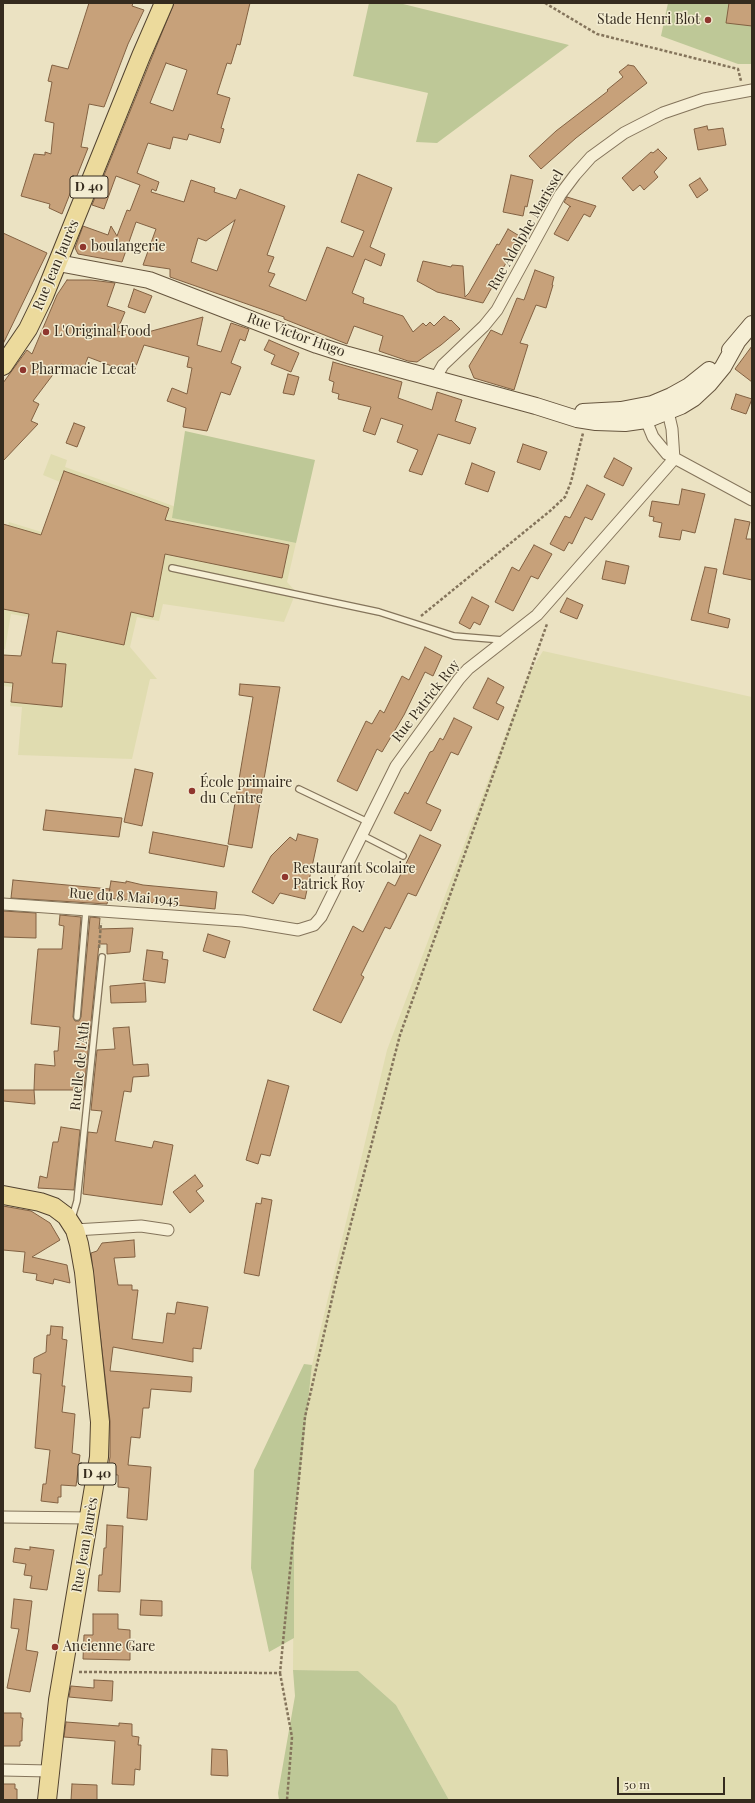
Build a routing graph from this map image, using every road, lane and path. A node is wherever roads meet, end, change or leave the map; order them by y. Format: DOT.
graph roads {
  1 [pos="164,3"];
  2 [pos="546,3"];
  3 [pos="748,90"];
  4 [pos="58,263"];
  5 [pos="752,324"];
  6 [pos="3,366"];
  7 [pos="435,379"];
  8 [pos="536,406"];
  9 [pos="656,413"];
  10 [pos="586,421"];
  11 [pos="674,459"];
  12 [pos="752,500"];
  13 [pos="172,568"];
  14 [pos="547,604"];
  15 [pos="414,623"];
  16 [pos="505,640"];
  17 [pos="299,789"];
  18 [pos="368,822"];
  19 [pos="362,835"];
  20 [pos="403,856"];
  21 [pos="3,904"];
  22 [pos="86,910"];
  23 [pos="102,911"];
  24 [pos="243,921"];
  25 [pos="102,957"];
  26 [pos="77,1017"];
  27 [pos="3,1195"];
  28 [pos="73,1226"];
  29 [pos="168,1230"];
  30 [pos="3,1517"];
  31 [pos="89,1518"];
  32 [pos="62,1671"];
  33 [pos="280,1673"];
  34 [pos="3,1770"];
  35 [pos="49,1771"];
  36 [pos="47,1800"];
  37 [pos="287,1800"];
  1 -- 4 [label="main road, Rue Jean Jaurès / D 40"];
  2 -- 3 [label="path"];
  3 -- 7 [label="street, Rue Adolphe Marissel"];
  4 -- 6 [label="main road, Rue Jean Jaurès / D 40"];
  4 -- 7 [label="street, Rue Victor Hugo"];
  5 -- 9 [label="street"];
  7 -- 8 [label="street, Rue Victor Hugo"];
  8 -- 9 [label="street, Rue Victor Hugo"];
  8 -- 10 [label="street, Rue Victor Hugo"];
  9 -- 10 [label="street, Rue Victor Hugo"];
  9 -- 11 [label="street"];
  9 -- 11 [label="street"];
  10 -- 15 [label="path"];
  11 -- 12 [label="street"];
  11 -- 14 [label="street, Rue Patrick Roy"];
  13 -- 15 [label="lane"];
  14 -- 16 [label="street, Rue Patrick Roy"];
  14 -- 33 [label="path"];
  15 -- 16 [label="lane"];
  16 -- 18 [label="street, Rue Patrick Roy"];
  17 -- 18 [label="lane"];
  18 -- 19 [label="street, Rue Patrick Roy"];
  19 -- 20 [label="lane"];
  19 -- 24 [label="street, Rue Patrick Roy"];
  21 -- 22 [label="street, Rue du 8 Mai 1945"];
  22 -- 23 [label="street, Rue du 8 Mai 1945"];
  22 -- 26 [label="lane"];
  23 -- 24 [label="street, Rue du 8 Mai 1945"];
  23 -- 25 [label="path"];
  25 -- 28 [label="lane, Ruelle de l'Ath"];
  27 -- 28 [label="main road"];
  28 -- 29 [label="street"];
  28 -- 31 [label="main road, Rue Jean Jaurès / D 40"];
  30 -- 31 [label="street"];
  31 -- 32 [label="main road, Rue Jean Jaurès / D 40"];
  32 -- 33 [label="path"];
  32 -- 35 [label="main road, Rue Jean Jaurès / D 40"];
  33 -- 37 [label="path"];
  34 -- 35 [label="street"];
  35 -- 36 [label="main road, Rue Jean Jaurès / D 40"];
}
